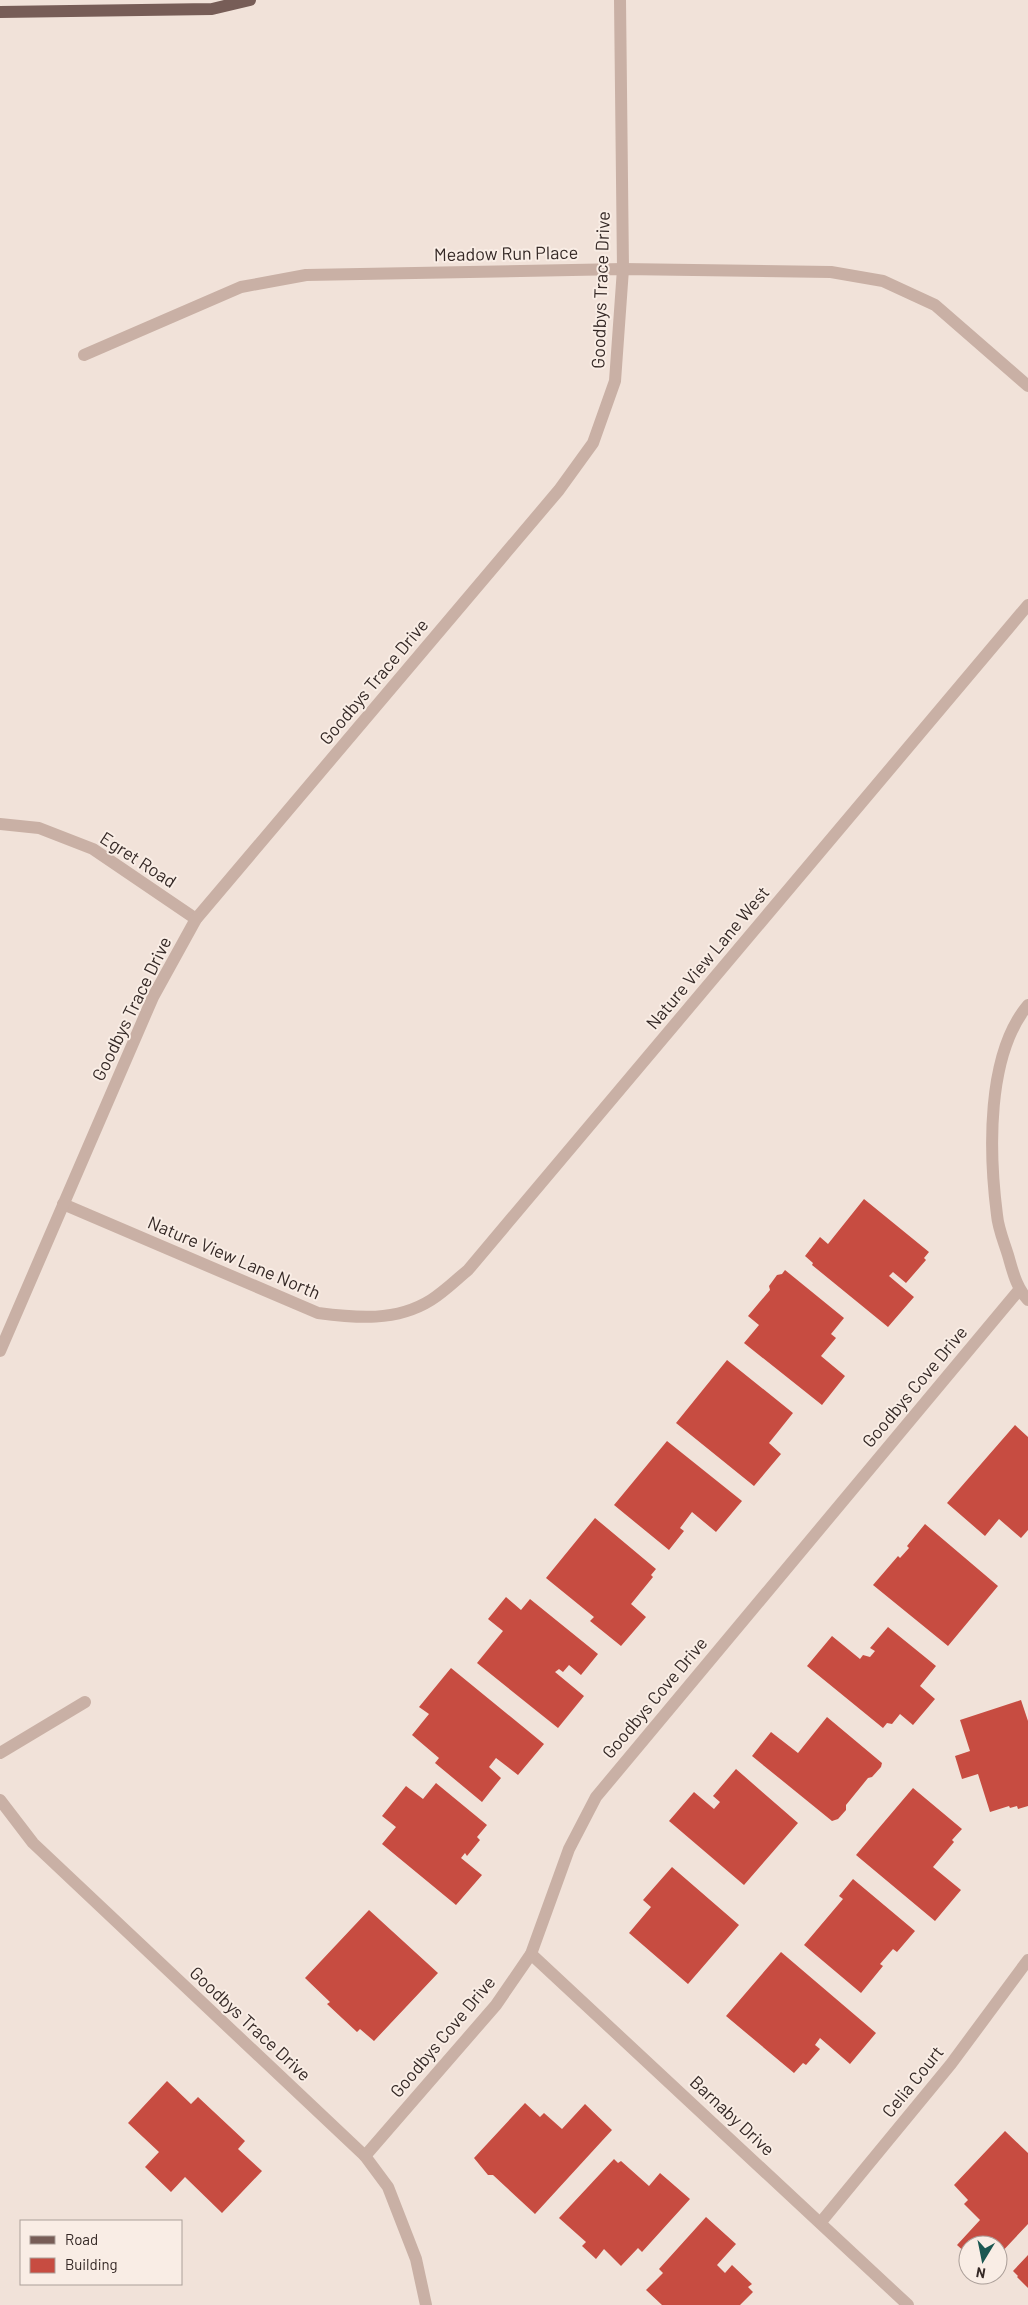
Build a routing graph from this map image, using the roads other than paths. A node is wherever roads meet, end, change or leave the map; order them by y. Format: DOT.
graph roads {
  1 [pos="250,0"];
  2 [pos="620,0"];
  3 [pos="0,12"];
  4 [pos="623,270"];
  5 [pos="84,355"];
  6 [pos="1028,386"];
  7 [pos="1028,605"];
  8 [pos="0,824"];
  9 [pos="196,918"];
  10 [pos="1028,1005"];
  11 [pos="63,1204"];
  12 [pos="1024,1295"];
  13 [pos="398,1314"];
  14 [pos="0,1351"];
  15 [pos="85,1702"];
  16 [pos="0,1753"];
  17 [pos="0,1800"];
  18 [pos="531,1954"];
  19 [pos="1028,1960"];
  20 [pos="365,2156"];
  21 [pos="821,2222"];
  22 [pos="426,2305"];
  23 [pos="908,2305"];
  1 -- 3 [label="main road"];
  2 -- 4 [label="street, Goodbys Trace Drive"];
  4 -- 5 [label="street, Meadow Run Place"];
  4 -- 6 [label="street, Meadow Run Place"];
  4 -- 9 [label="street, Goodbys Trace Drive"];
  7 -- 13 [label="street, Nature View Lane West"];
  8 -- 9 [label="street, Egret Road"];
  9 -- 11 [label="street, Goodbys Trace Drive"];
  10 -- 12 [label="street"];
  11 -- 13 [label="street, Nature View Lane North"];
  11 -- 14 [label="street, Goodbys Trace Drive"];
  12 -- 18 [label="street, Goodbys Cove Drive"];
  15 -- 16 [label="street"];
  17 -- 20 [label="street, Goodbys Trace Drive"];
  18 -- 20 [label="street, Goodbys Cove Drive"];
  18 -- 21 [label="street, Barnaby Drive"];
  19 -- 21 [label="street, Celia Court"];
  20 -- 22 [label="street, Goodbys Trace Drive"];
  21 -- 23 [label="street, Barnaby Drive"];
}
